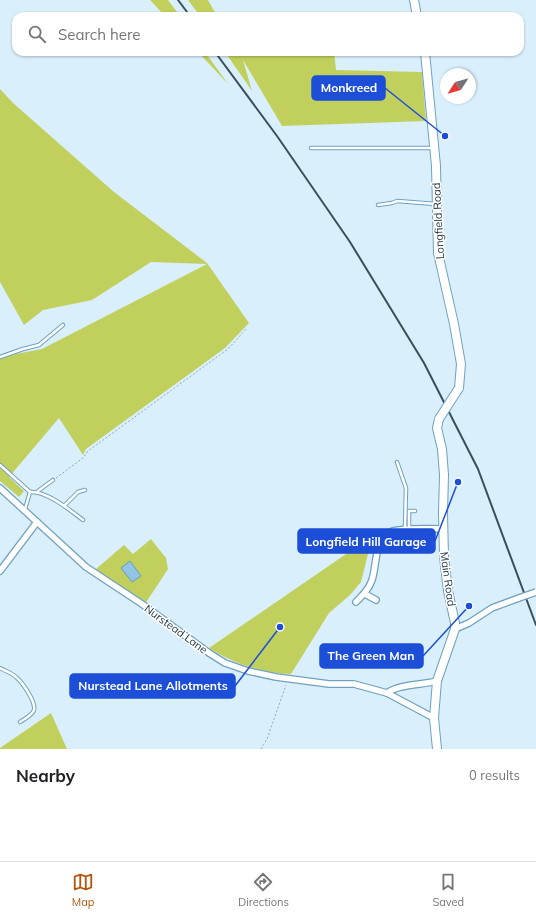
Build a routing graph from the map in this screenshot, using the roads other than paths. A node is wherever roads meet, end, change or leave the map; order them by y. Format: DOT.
graph roads {
  1 [pos="414,0"];
  2 [pos="416,12"];
  3 [pos="425,56"];
  4 [pos="311,148"];
  5 [pos="434,148"];
  6 [pos="437,204"];
  7 [pos="378,205"];
  8 [pos="63,325"];
  9 [pos="0,357"];
  10 [pos="459,388"];
  11 [pos="396,462"];
  12 [pos="0,465"];
  13 [pos="53,480"];
  14 [pos="0,488"];
  15 [pos="85,490"];
  16 [pos="38,491"];
  17 [pos="30,492"];
  18 [pos="64,506"];
  19 [pos="24,510"];
  20 [pos="415,511"];
  21 [pos="83,520"];
  22 [pos="37,522"];
  23 [pos="407,529"];
  24 [pos="443,529"];
  25 [pos="0,571"];
  26 [pos="536,592"];
  27 [pos="365,594"];
  28 [pos="376,600"];
  29 [pos="356,602"];
  30 [pos="455,629"];
  31 [pos="0,668"];
  32 [pos="437,680"];
  33 [pos="387,693"];
  34 [pos="434,718"];
  35 [pos="20,722"];
  36 [pos="437,749"];
  1 -- 2 [label="main road"];
  3 -- 5 [label="main road, Longfield Road"];
  4 -- 5 [label="lane"];
  5 -- 6 [label="main road, Longfield Road"];
  6 -- 7 [label="lane"];
  6 -- 10 [label="main road, Longfield Road"];
  8 -- 9 [label="lane"];
  10 -- 24 [label="main road, Main Road, bridge"];
  11 -- 23 [label="lane"];
  12 -- 17 [label="lane"];
  13 -- 16 [label="lane"];
  14 -- 19 [label="street, Nurstead Lane"];
  15 -- 18 [label="lane"];
  16 -- 17 [label="lane"];
  16 -- 18 [label="lane"];
  17 -- 19 [label="lane"];
  18 -- 21 [label="lane"];
  19 -- 22 [label="street, Nurstead Lane"];
  20 -- 23 [label="lane"];
  22 -- 25 [label="street"];
  22 -- 33 [label="street, Nurstead Lane"];
  23 -- 24 [label="street"];
  23 -- 27 [label="street"];
  24 -- 30 [label="main road, Main Road"];
  26 -- 30 [label="street, bridge"];
  27 -- 28 [label="street"];
  27 -- 29 [label="street"];
  30 -- 32 [label="main road, Main Road"];
  31 -- 35 [label="lane"];
  32 -- 33 [label="street"];
  32 -- 34 [label="main road, Main Road"];
  33 -- 34 [label="street, Nurstead Lane"];
  34 -- 36 [label="main road, Main Road"];
}
